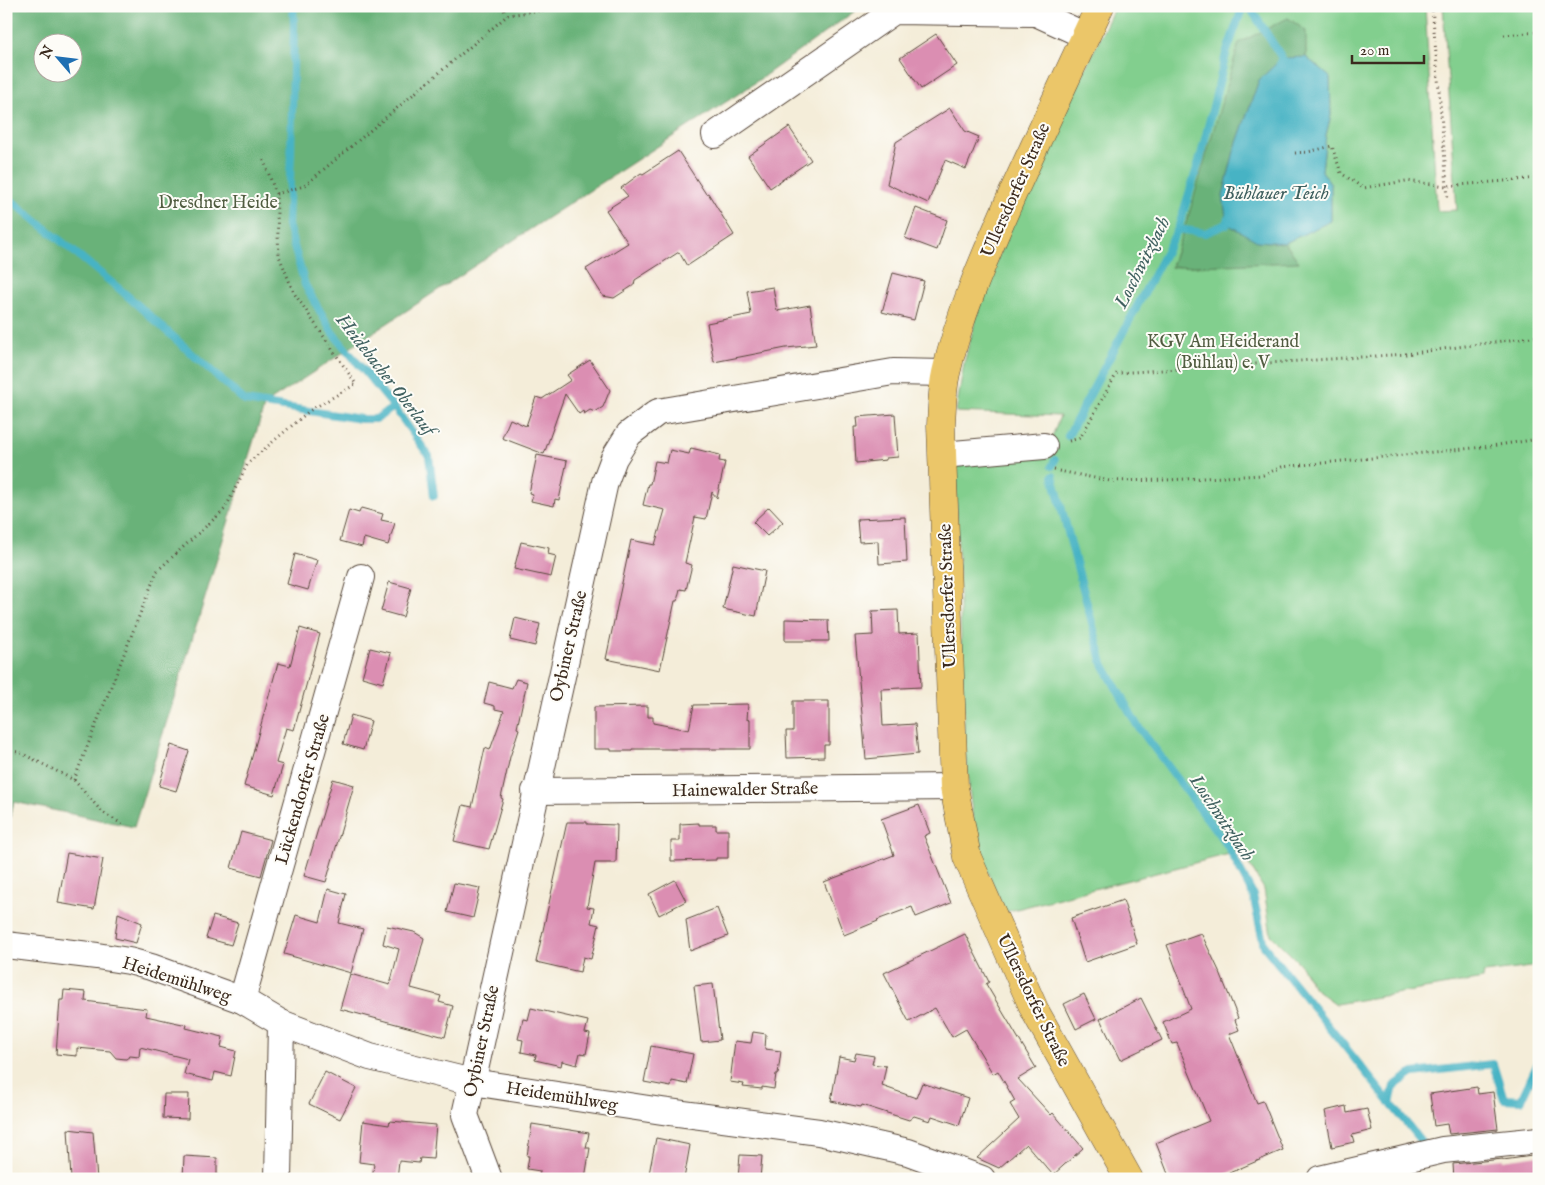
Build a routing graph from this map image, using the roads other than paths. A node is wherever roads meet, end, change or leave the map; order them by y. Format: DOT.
graph roads {
  1 [pos="1100,6"];
  2 [pos="1086,36"];
  3 [pos="715,135"];
  4 [pos="945,373"];
  5 [pos="1044,446"];
  6 [pos="942,455"];
  7 [pos="361,578"];
  8 [pos="954,787"];
  9 [pos="535,792"];
  10 [pos="6,945"];
  11 [pos="242,1000"];
  12 [pos="281,1023"];
  13 [pos="472,1082"];
  14 [pos="1539,1140"];
  15 [pos="278,1179"];
  16 [pos="489,1179"];
  17 [pos="982,1179"];
  18 [pos="1129,1179"];
  19 [pos="1320,1179"];
  1 -- 2 [label="main road, Ullersdorfer Straße"];
  2 -- 3 [label="street"];
  2 -- 4 [label="main road, Ullersdorfer Straße"];
  4 -- 6 [label="main road, Ullersdorfer Straße"];
  4 -- 9 [label="street, Oybiner Straße"];
  5 -- 6 [label="street"];
  6 -- 8 [label="main road, Ullersdorfer Straße"];
  7 -- 11 [label="street, Lückendorfer Straße"];
  8 -- 9 [label="street, Hainewalder Straße"];
  8 -- 18 [label="main road, Ullersdorfer Straße"];
  9 -- 13 [label="street, Oybiner Straße"];
  10 -- 11 [label="street, Heidemühlweg"];
  11 -- 12 [label="street, Heidemühlweg"];
  12 -- 13 [label="street, Heidemühlweg"];
  12 -- 15 [label="street"];
  13 -- 16 [label="street, Oybiner Straße"];
  13 -- 17 [label="street, Heidemühlweg"];
  14 -- 19 [label="street"];
}
